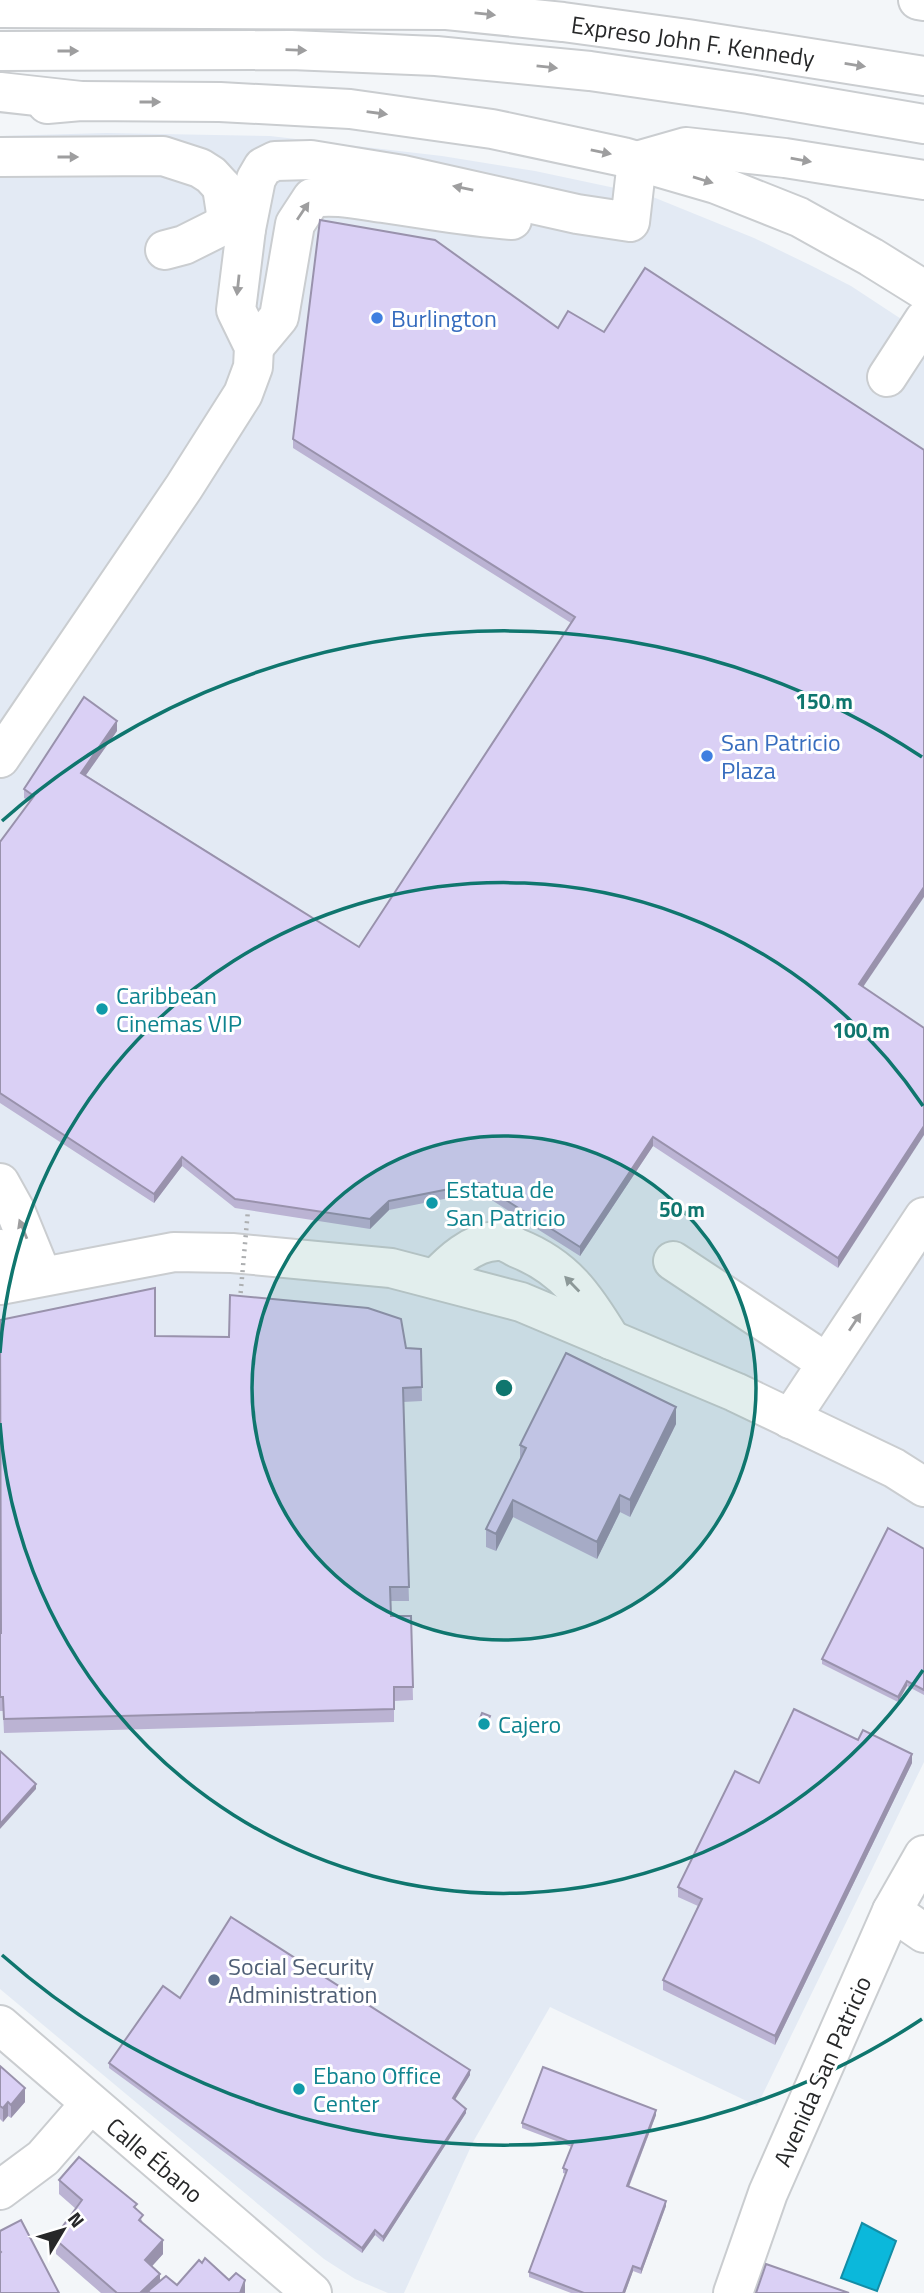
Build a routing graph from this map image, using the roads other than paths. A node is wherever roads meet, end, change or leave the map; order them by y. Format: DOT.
graph roads {
  1 [pos="918,0"];
  2 [pos="924,1"];
  3 [pos="0,8"];
  4 [pos="0,51"];
  5 [pos="924,76"];
  6 [pos="0,92"];
  7 [pos="81,101"];
  8 [pos="0,107"];
  9 [pos="924,124"];
  10 [pos="0,157"];
  11 [pos="637,161"];
  12 [pos="924,180"];
  13 [pos="222,187"];
  14 [pos="577,214"];
  15 [pos="246,229"];
  16 [pos="165,250"];
  17 [pos="924,290"];
  18 [pos="924,320"];
  19 [pos="254,347"];
  20 [pos="887,377"];
  21 [pos="0,758"];
  22 [pos="0,1183"];
  23 [pos="924,1217"];
  24 [pos="673,1261"];
  25 [pos="13,1273"];
  26 [pos="435,1279"];
  27 [pos="611,1340"];
  28 [pos="827,1363"];
  29 [pos="790,1419"];
  30 [pos="924,1487"];
  31 [pos="924,1855"];
  32 [pos="892,1911"];
  33 [pos="924,1933"];
  34 [pos="0,2025"];
  35 [pos="90,2104"];
  36 [pos="0,2190"];
  37 [pos="312,2293"];
  38 [pos="733,2293"];
  1 -- 2 [label="main road"];
  3 -- 5 [label="main road, Expreso John F. Kennedy, one-way"];
  4 -- 9 [label="main road, one-way"];
  6 -- 7 [label="main road"];
  7 -- 8 [label="main road"];
  7 -- 11 [label="main road, one-way"];
  10 -- 13 [label="main road, one-way"];
  11 -- 12 [label="main road, one-way"];
  11 -- 14 [label="main road"];
  11 -- 17 [label="main road, one-way"];
  13 -- 15 [label="main road"];
  13 -- 16 [label="main road"];
  14 -- 15 [label="main road, one-way"];
  19 -- 14 [label="main road, one-way"];
  15 -- 19 [label="main road, one-way"];
  18 -- 20 [label="main road"];
  19 -- 21 [label="main road"];
  25 -- 22 [label="main road, one-way"];
  28 -- 23 [label="main road, one-way"];
  24 -- 28 [label="main road"];
  25 -- 26 [label="main road"];
  26 -- 27 [label="main road"];
  27 -- 26 [label="main road, one-way"];
  27 -- 29 [label="main road"];
  28 -- 29 [label="main road"];
  29 -- 30 [label="main road"];
  31 -- 32 [label="main road, Avenida San Patricio"];
  32 -- 33 [label="main road"];
  32 -- 38 [label="main road, Avenida San Patricio"];
  34 -- 35 [label="main road, Calle Ébano"];
  35 -- 36 [label="main road"];
  35 -- 37 [label="main road, Calle Ébano"];
}
